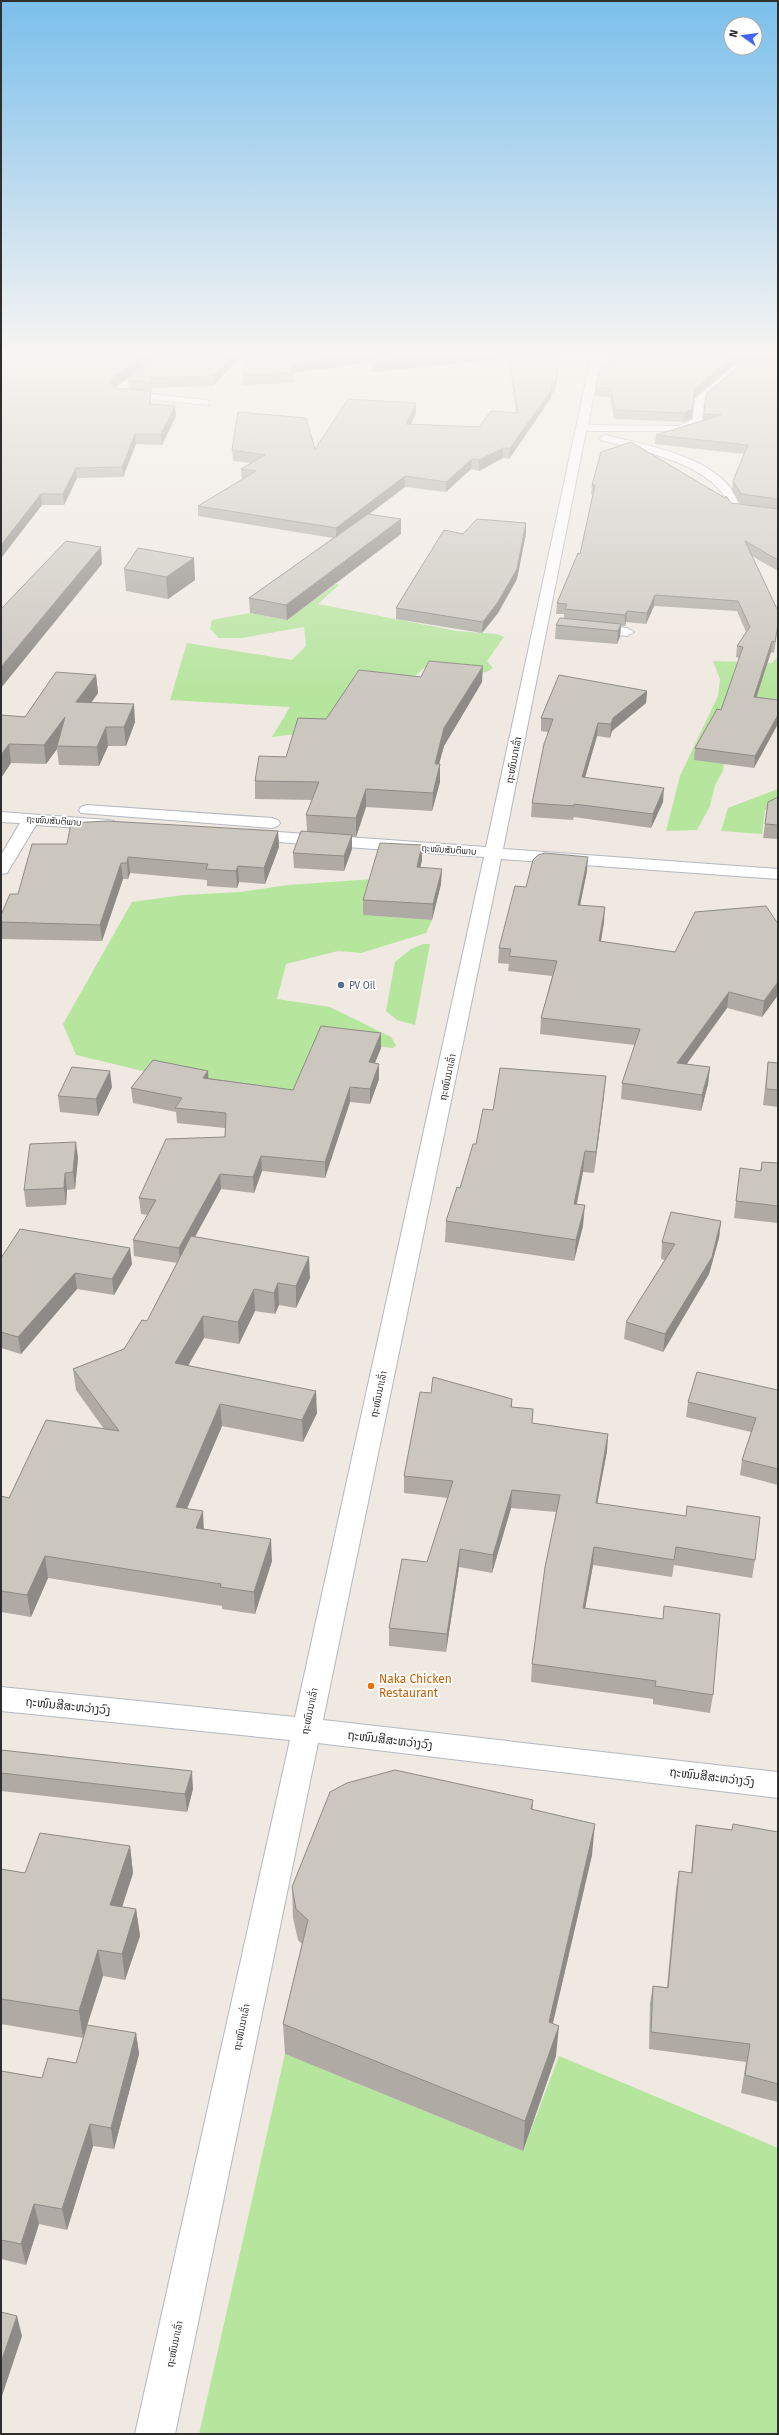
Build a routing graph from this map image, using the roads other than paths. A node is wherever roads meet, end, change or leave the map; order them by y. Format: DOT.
graph roads {
  1 [pos="576,467"];
  2 [pos="693,467"];
  3 [pos="778,514"];
  4 [pos="580,627"];
  5 [pos="627,632"];
  6 [pos="1,804"];
  7 [pos="1,817"];
  8 [pos="31,819"];
  9 [pos="496,847"];
  10 [pos="778,859"];
  11 [pos="1,869"];
  12 [pos="778,874"];
  13 [pos="1,1699"];
  14 [pos="305,1730"];
  15 [pos="778,1785"];
  16 [pos="155,2434"];
  1 -- 9 [label="street, ຖະໜົນນາເລົ່າ"];
  2 -- 3 [label="street"];
  4 -- 5 [label="street"];
  6 -- 9 [label="street, ຖະໜົນສັນຕິພາບ"];
  7 -- 8 [label="street, ຖະໜົນສັນຕິພາບ"];
  8 -- 9 [label="street, ຖະໜົນສັນຕິພາບ"];
  8 -- 11 [label="street"];
  9 -- 10 [label="street, ຖະໜົນສັນຕິພາບ"];
  9 -- 12 [label="street, ຖະໜົນສັນຕິພາບ"];
  9 -- 14 [label="street, ຖະໜົນນາເລົ່າ"];
  13 -- 14 [label="street, ຖະໜົນສີສະຫວ່າງວົງ"];
  14 -- 15 [label="street, ຖະໜົນສີສະຫວ່າງວົງ"];
  14 -- 16 [label="street, ຖະໜົນນາເລົ່າ"];
}
